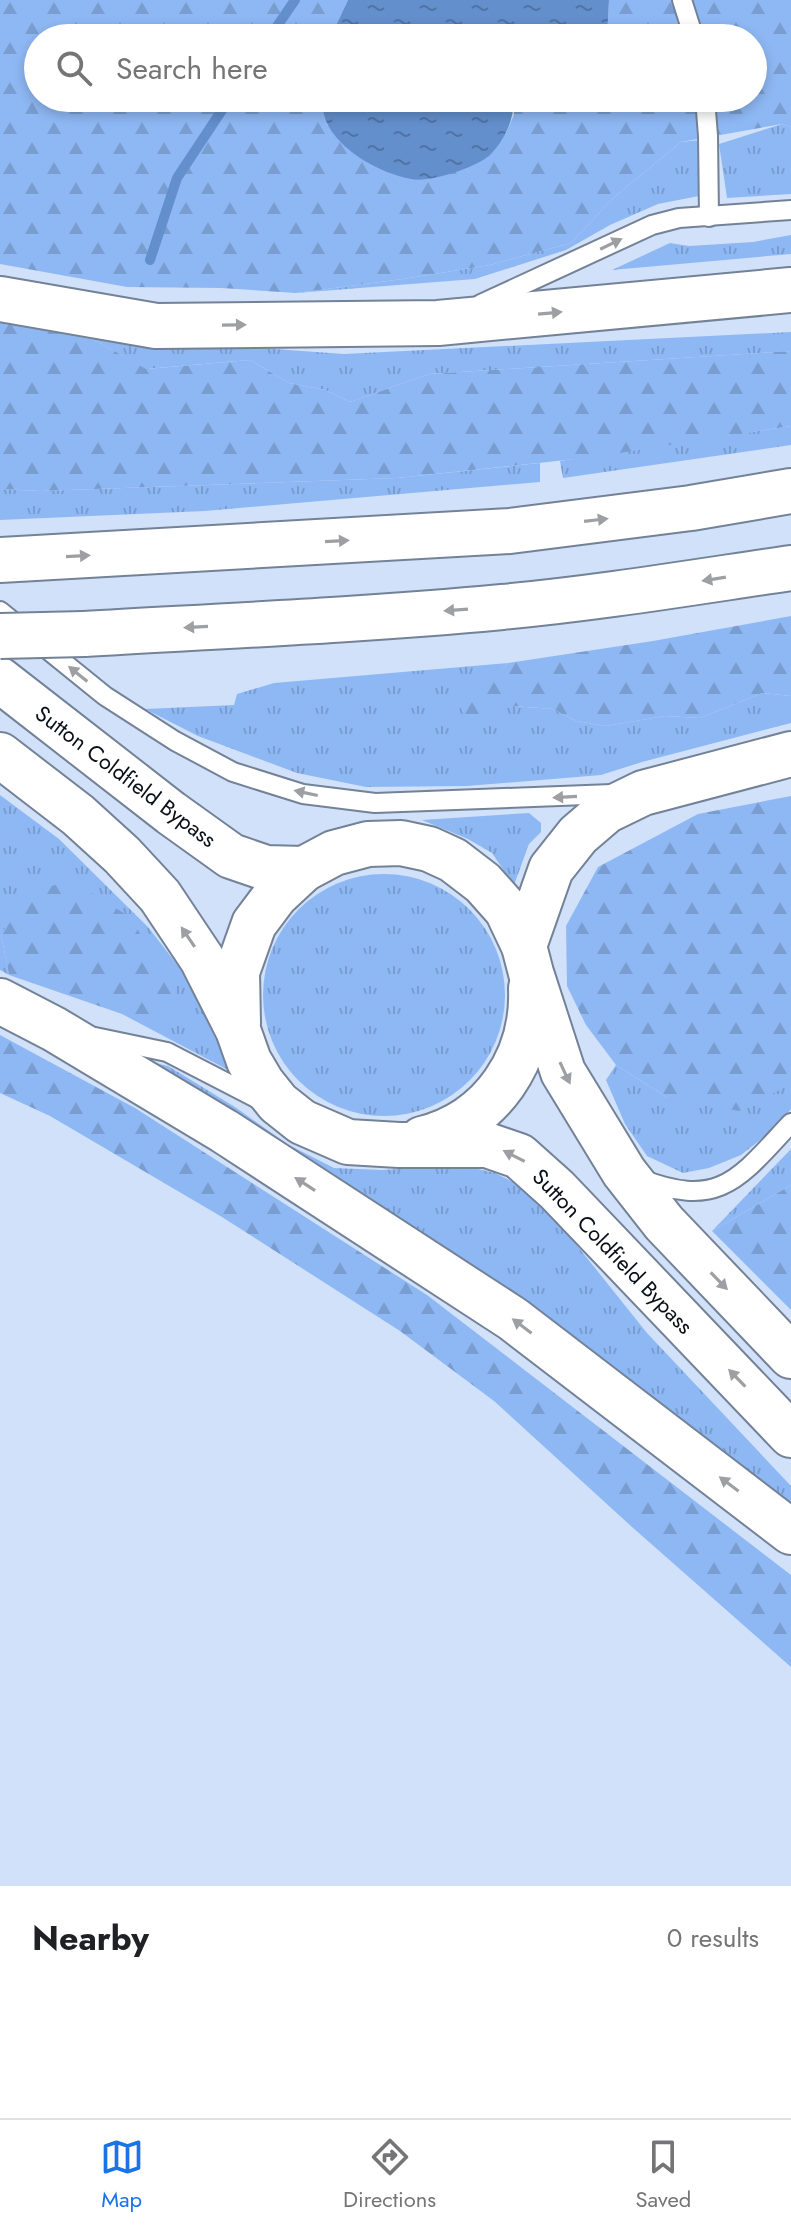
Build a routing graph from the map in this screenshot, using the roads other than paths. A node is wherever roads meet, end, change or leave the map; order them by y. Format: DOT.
graph roads {
  1 [pos="682,0"];
  2 [pos="690,24"];
  3 [pos="706,112"];
  4 [pos="791,210"];
  5 [pos="709,217"];
  6 [pos="791,290"];
  7 [pos="0,299"];
  8 [pos="438,323"];
  9 [pos="791,491"];
  10 [pos="0,560"];
  11 [pos="791,568"];
  12 [pos="0,611"];
  13 [pos="0,636"];
  14 [pos="0,680"];
  15 [pos="791,754"];
  16 [pos="0,755"];
  17 [pos="643,793"];
  18 [pos="304,869"];
  19 [pos="528,960"];
  20 [pos="0,1001"];
  21 [pos="54,1029"];
  22 [pos="238,1030"];
  23 [pos="302,1122"];
  24 [pos="791,1123"];
  25 [pos="399,1145"];
  26 [pos="624,1172"];
  27 [pos="791,1356"];
  28 [pos="791,1435"];
  29 [pos="791,1532"];
  1 -- 2 [label="lane"];
  3 -- 5 [label="lane"];
  4 -- 5 [label="lane"];
  8 -- 5 [label="lane, one-way"];
  8 -- 6 [label="highway, one-way"];
  7 -- 8 [label="highway, one-way"];
  10 -- 9 [label="highway, one-way"];
  11 -- 13 [label="highway, one-way, bridge"];
  17 -- 12 [label="lane, one-way"];
  14 -- 18 [label="highway, Sutton Coldfield Bypass"];
  15 -- 17 [label="highway"];
  22 -- 16 [label="highway, Sutton Coldfield Bypass, one-way"];
  17 -- 19 [label="highway"];
  18 -- 19 [label="highway, Sutton Coldfield Bypass"];
  18 -- 22 [label="highway, Sutton Coldfield Bypass"];
  19 -- 25 [label="highway, Sutton Coldfield Bypass"];
  19 -- 26 [label="highway, Sutton Coldfield Bypass, one-way"];
  20 -- 21 [label="highway"];
  21 -- 23 [label="lane"];
  29 -- 21 [label="highway, one-way"];
  22 -- 23 [label="highway, Sutton Coldfield Bypass"];
  23 -- 25 [label="highway, Sutton Coldfield Bypass"];
  24 -- 26 [label="lane"];
  28 -- 25 [label="highway, Sutton Coldfield Bypass, one-way"];
  26 -- 27 [label="highway, Sutton Coldfield Bypass, one-way"];
}
